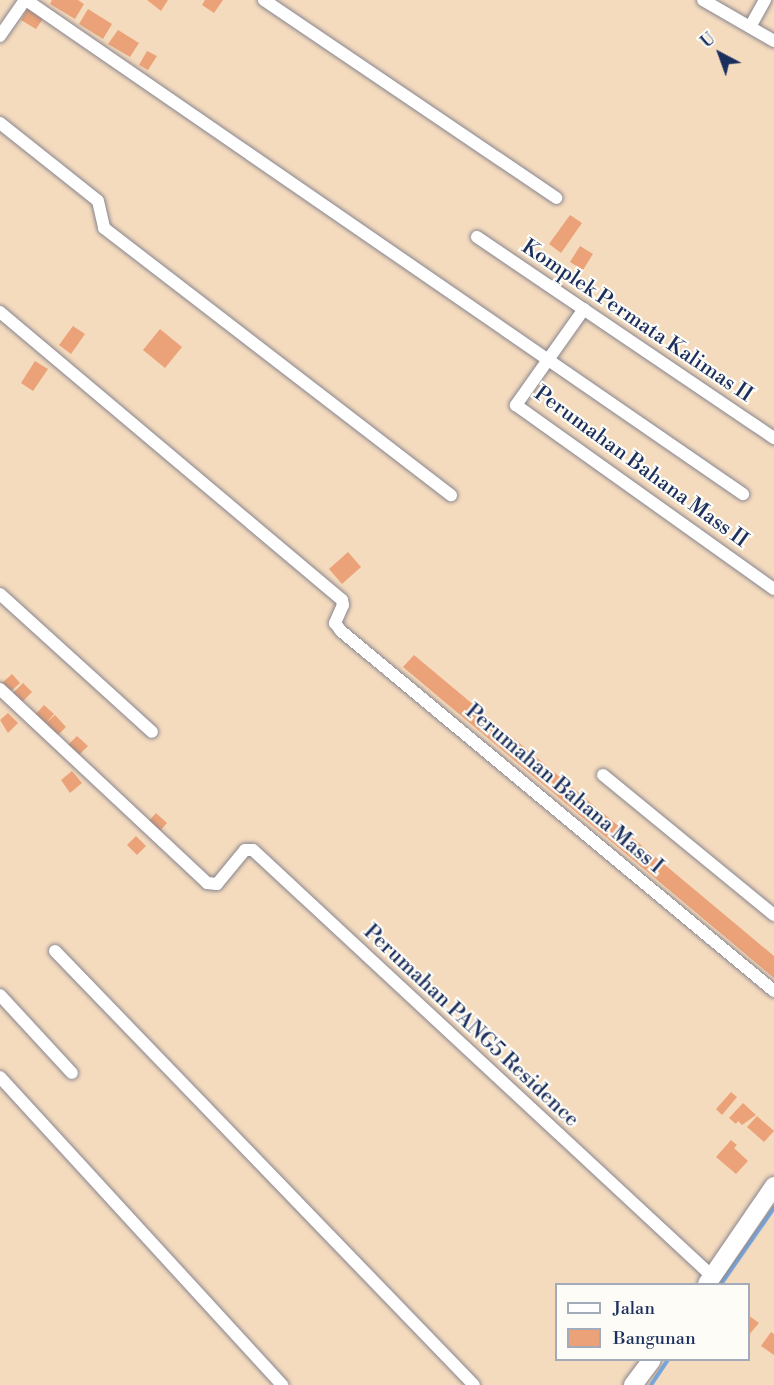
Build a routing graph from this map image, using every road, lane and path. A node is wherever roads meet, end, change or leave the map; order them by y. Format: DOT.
graph roads {
  1 [pos="26,0"];
  2 [pos="264,0"];
  3 [pos="703,0"];
  4 [pos="765,0"];
  5 [pos="750,27"];
  6 [pos="0,36"];
  7 [pos="774,41"];
  8 [pos="0,123"];
  9 [pos="556,198"];
  10 [pos="477,237"];
  11 [pos="584,309"];
  12 [pos="0,312"];
  13 [pos="549,359"];
  14 [pos="774,438"];
  15 [pos="743,494"];
  16 [pos="451,495"];
  17 [pos="774,588"];
  18 [pos="0,594"];
  19 [pos="0,689"];
  20 [pos="152,732"];
  21 [pos="603,775"];
  22 [pos="774,915"];
  23 [pos="55,951"];
  24 [pos="774,991"];
  25 [pos="0,995"];
  26 [pos="72,1073"];
  27 [pos="0,1077"];
  28 [pos="774,1186"];
  29 [pos="710,1281"];
  30 [pos="651,1361"];
  31 [pos="282,1385"];
  32 [pos="474,1385"];
  33 [pos="633,1385"];
  1 -- 6 [label="street"];
  1 -- 13 [label="street"];
  2 -- 9 [label="street"];
  3 -- 5 [label="street"];
  4 -- 5 [label="street"];
  5 -- 7 [label="street"];
  8 -- 16 [label="street"];
  10 -- 11 [label="street, Komplek Permata Kalimas II"];
  11 -- 13 [label="street, Perumahan Bahana Mass II"];
  11 -- 14 [label="street, Komplek Permata Kalimas II"];
  12 -- 24 [label="street, Perumahan Bahana Mass I"];
  13 -- 15 [label="street"];
  13 -- 17 [label="street, Perumahan Bahana Mass II"];
  18 -- 20 [label="street"];
  19 -- 29 [label="street, Perumahan PANG5 Residence"];
  21 -- 22 [label="street"];
  23 -- 32 [label="street"];
  25 -- 26 [label="street"];
  27 -- 31 [label="street"];
  28 -- 29 [label="street"];
  30 -- 33 [label="street"];
}
